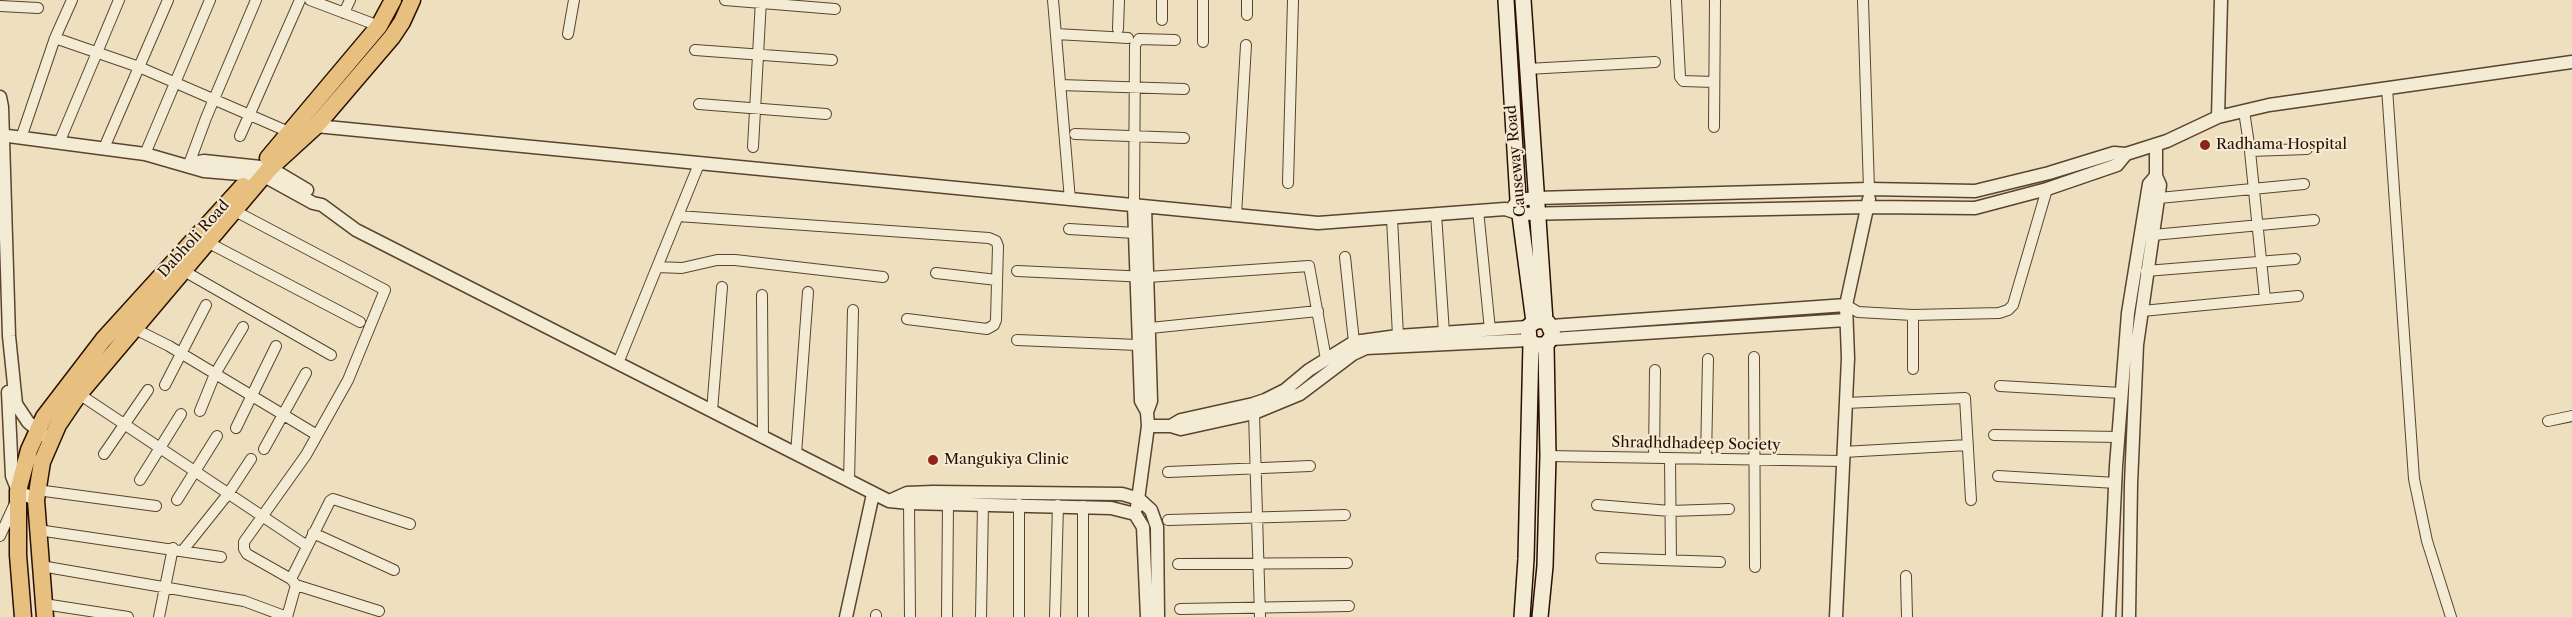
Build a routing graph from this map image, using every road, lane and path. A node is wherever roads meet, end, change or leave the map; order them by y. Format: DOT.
graph roads {
  1 [pos="72,0"];
  2 [pos="119,0"];
  3 [pos="168,0"];
  4 [pos="210,0"];
  5 [pos="256,0"];
  6 [pos="300,0"];
  7 [pos="310,0"];
  8 [pos="350,0"];
  9 [pos="394,0"];
  10 [pos="412,0"];
  11 [pos="574,0"];
  12 [pos="725,0"];
  13 [pos="1053,0"];
  14 [pos="1119,0"];
  15 [pos="1162,0"];
  16 [pos="1203,0"];
  17 [pos="1247,0"];
  18 [pos="1293,0"];
  19 [pos="1506,0"];
  20 [pos="1524,0"];
  21 [pos="1676,0"];
  22 [pos="1715,0"];
  23 [pos="1863,0"];
  24 [pos="2221,0"];
  25 [pos="761,1"];
  26 [pos="0,6"];
  27 [pos="38,8"];
  28 [pos="835,9"];
  29 [pos="344,13"];
  30 [pos="1247,15"];
  31 [pos="1162,20"];
  32 [pos="379,26"];
  33 [pos="1118,29"];
  34 [pos="568,34"];
  35 [pos="1056,34"];
  36 [pos="55,38"];
  37 [pos="1128,38"];
  38 [pos="1175,40"];
  39 [pos="1203,42"];
  40 [pos="1246,45"];
  41 [pos="695,50"];
  42 [pos="97,53"];
  43 [pos="758,55"];
  44 [pos="832,60"];
  45 [pos="1655,62"];
  46 [pos="2572,62"];
  47 [pos="139,67"];
  48 [pos="1527,70"];
  49 [pos="176,82"];
  50 [pos="1714,82"];
  51 [pos="1060,84"];
  52 [pos="1135,87"];
  53 [pos="2387,88"];
  54 [pos="1184,89"];
  55 [pos="0,96"];
  56 [pos="214,98"];
  57 [pos="699,104"];
  58 [pos="755,108"];
  59 [pos="2244,111"];
  60 [pos="250,114"];
  61 [pos="826,114"];
  62 [pos="2218,117"];
  63 [pos="316,126"];
  64 [pos="1714,127"];
  65 [pos="289,132"];
  66 [pos="1075,134"];
  67 [pos="240,136"];
  68 [pos="1134,136"];
  69 [pos="1184,138"];
  70 [pos="27,139"];
  71 [pos="2,141"];
  72 [pos="59,143"];
  73 [pos="2156,145"];
  74 [pos="753,147"];
  75 [pos="104,148"];
  76 [pos="2307,149"];
  77 [pos="2250,151"];
  78 [pos="145,154"];
  79 [pos="2126,154"];
  80 [pos="189,164"];
  81 [pos="699,164"];
  82 [pos="262,171"];
  83 [pos="2156,176"];
  84 [pos="1288,183"];
  85 [pos="2304,184"];
  86 [pos="2254,188"];
  87 [pos="1868,189"];
  88 [pos="2047,189"];
  89 [pos="2159,198"];
  90 [pos="1070,200"];
  91 [pos="1536,205"];
  92 [pos="1140,206"];
  93 [pos="1516,207"];
  94 [pos="1869,207"];
  95 [pos="1478,210"];
  96 [pos="235,211"];
  97 [pos="1436,214"];
  98 [pos="678,216"];
  99 [pos="1236,216"];
  100 [pos="1392,218"];
  101 [pos="2314,220"];
  102 [pos="2258,225"];
  103 [pos="1069,229"];
  104 [pos="1136,233"];
  105 [pos="2153,235"];
  106 [pos="209,243"];
  107 [pos="1345,256"];
  108 [pos="2295,259"];
  109 [pos="2260,262"];
  110 [pos="657,268"];
  111 [pos="184,271"];
  112 [pos="1017,271"];
  113 [pos="2146,271"];
  114 [pos="936,273"];
  115 [pos="883,277"];
  116 [pos="1143,277"];
  117 [pos="997,280"];
  118 [pos="722,287"];
  119 [pos="808,292"];
  120 [pos="762,295"];
  121 [pos="2298,296"];
  122 [pos="2265,300"];
  123 [pos="206,305"];
  124 [pos="1846,305"];
  125 [pos="853,310"];
  126 [pos="0,311"];
  127 [pos="1318,311"];
  128 [pos="2142,311"];
  129 [pos="1858,312"];
  130 [pos="1913,315"];
  131 [pos="907,319"];
  132 [pos="1846,320"];
  133 [pos="360,322"];
  134 [pos="243,328"];
  135 [pos="1150,328"];
  136 [pos="135,329"];
  137 [pos="1490,330"];
  138 [pos="1444,333"];
  139 [pos="1539,333"];
  140 [pos="1398,336"];
  141 [pos="1017,340"];
  142 [pos="1354,342"];
  143 [pos="1138,345"];
  144 [pos="276,346"];
  145 [pos="331,354"];
  146 [pos="181,355"];
  147 [pos="1754,357"];
  148 [pos="1326,359"];
  149 [pos="1708,359"];
  150 [pos="618,363"];
  151 [pos="1913,369"];
  152 [pos="1655,370"];
  153 [pos="306,373"];
  154 [pos="215,374"];
  155 [pos="165,385"];
  156 [pos="2000,386"];
  157 [pos="148,390"];
  158 [pos="2121,393"];
  159 [pos="79,394"];
  160 [pos="250,396"];
  161 [pos="1845,403"];
  162 [pos="200,411"];
  163 [pos="712,411"];
  164 [pos="1147,412"];
  165 [pos="1254,413"];
  166 [pos="182,414"];
  167 [pos="282,414"];
  168 [pos="2572,416"];
  169 [pos="2548,421"];
  170 [pos="126,423"];
  171 [pos="1148,426"];
  172 [pos="1170,426"];
  173 [pos="236,428"];
  174 [pos="44,435"];
  175 [pos="317,435"];
  176 [pos="1994,435"];
  177 [pos="218,436"];
  178 [pos="2119,437"];
  179 [pos="763,438"];
  180 [pos="1968,445"];
  181 [pos="161,448"];
  182 [pos="264,449"];
  183 [pos="104,454"];
  184 [pos="796,454"];
  185 [pos="1548,456"];
  186 [pos="1843,457"];
  187 [pos="1654,458"];
  188 [pos="251,459"];
  189 [pos="1670,459"];
  190 [pos="1706,459"];
  191 [pos="1755,460"];
  192 [pos="1310,466"];
  193 [pos="1256,468"];
  194 [pos="196,471"];
  195 [pos="1168,472"];
  196 [pos="1998,476"];
  197 [pos="140,480"];
  198 [pos="849,482"];
  199 [pos="2116,483"];
  200 [pos="228,494"];
  201 [pos="873,494"];
  202 [pos="18,495"];
  203 [pos="37,495"];
  204 [pos="1139,499"];
  205 [pos="177,500"];
  206 [pos="1971,500"];
  207 [pos="889,501"];
  208 [pos="909,504"];
  209 [pos="948,504"];
  210 [pos="982,504"];
  211 [pos="1019,504"];
  212 [pos="1058,505"];
  213 [pos="1597,505"];
  214 [pos="156,506"];
  215 [pos="1083,506"];
  216 [pos="1729,509"];
  217 [pos="1670,511"];
  218 [pos="1135,514"];
  219 [pos="1345,515"];
  220 [pos="262,516"];
  221 [pos="1257,518"];
  222 [pos="1168,520"];
  223 [pos="410,524"];
  224 [pos="38,530"];
  225 [pos="313,533"];
  226 [pos="0,536"];
  227 [pos="307,546"];
  228 [pos="173,548"];
  229 [pos="184,550"];
  230 [pos="221,556"];
  231 [pos="1601,558"];
  232 [pos="1671,560"];
  233 [pos="1720,562"];
  234 [pos="1258,563"];
  235 [pos="1347,563"];
  236 [pos="1178,564"];
  237 [pos="41,566"];
  238 [pos="1755,567"];
  239 [pos="394,570"];
  240 [pos="1906,576"];
  241 [pos="293,582"];
  242 [pos="166,588"];
  243 [pos="1349,606"];
  244 [pos="1180,610"];
  245 [pos="45,611"];
  246 [pos="379,611"];
  247 [pos="1260,612"];
  248 [pos="23,617"];
  249 [pos="128,617"];
  250 [pos="160,617"];
  251 [pos="287,617"];
  252 [pos="846,617"];
  253 [pos="910,617"];
  254 [pos="947,617"];
  255 [pos="981,617"];
  256 [pos="1019,617"];
  257 [pos="1055,617"];
  258 [pos="1083,617"];
  259 [pos="1147,617"];
  260 [pos="1158,617"];
  261 [pos="1522,617"];
  262 [pos="1540,617"];
  263 [pos="1836,617"];
  264 [pos="1907,617"];
  265 [pos="2109,617"];
  266 [pos="2129,617"];
  267 [pos="2451,617"];
  1 -- 36 [label="street"];
  2 -- 42 [label="street"];
  3 -- 47 [label="street"];
  4 -- 49 [label="street"];
  5 -- 56 [label="street"];
  6 -- 60 [label="street"];
  7 -- 29 [label="street"];
  8 -- 29 [label="street"];
  9 -- 32 [label="main road, Dabholi Road"];
  10 -- 63 [label="main road, Dabholi Road"];
  11 -- 34 [label="street"];
  12 -- 25 [label="street"];
  13 -- 35 [label="street"];
  14 -- 33 [label="street"];
  15 -- 31 [label="street"];
  16 -- 39 [label="street"];
  17 -- 30 [label="street"];
  18 -- 84 [label="street"];
  19 -- 93 [label="main road, Causeway Road"];
  20 -- 48 [label="main road, Causeway Road"];
  21 -- 50 [label="street"];
  22 -- 50 [label="street"];
  23 -- 87 [label="street"];
  24 -- 62 [label="street"];
  25 -- 28 [label="street"];
  25 -- 43 [label="street"];
  26 -- 27 [label="street"];
  29 -- 32 [label="street"];
  32 -- 65 [label="main road, Dabholi Road"];
  35 -- 37 [label="street"];
  35 -- 51 [label="street"];
  36 -- 42 [label="street"];
  36 -- 70 [label="street"];
  38 -- 52 [label="street"];
  40 -- 99 [label="street"];
  41 -- 43 [label="street"];
  42 -- 47 [label="street"];
  42 -- 72 [label="street"];
  43 -- 44 [label="street"];
  43 -- 58 [label="street"];
  45 -- 48 [label="street"];
  46 -- 53 [label="street"];
  47 -- 49 [label="street"];
  47 -- 75 [label="street"];
  48 -- 91 [label="main road, Causeway Road"];
  49 -- 56 [label="street"];
  49 -- 78 [label="street"];
  50 -- 64 [label="street"];
  51 -- 52 [label="street"];
  51 -- 90 [label="street"];
  52 -- 54 [label="street"];
  52 -- 68 [label="street"];
  53 -- 59 [label="street"];
  53 -- 267 [label="street"];
  55 -- 71 [label="street"];
  56 -- 60 [label="street"];
  56 -- 80 [label="street"];
  57 -- 58 [label="street"];
  58 -- 61 [label="street"];
  58 -- 74 [label="street"];
  59 -- 62 [label="street"];
  59 -- 77 [label="street"];
  60 -- 65 [label="street"];
  60 -- 67 [label="street"];
  62 -- 73 [label="street"];
  63 -- 81 [label="street"];
  63 -- 82 [label="main road, Dabholi Road"];
  65 -- 82 [label="main road, Dabholi Road"];
  66 -- 68 [label="street"];
  68 -- 69 [label="street"];
  68 -- 92 [label="street"];
  70 -- 71 [label="street"];
  70 -- 72 [label="street"];
  71 -- 174 [label="street"];
  72 -- 75 [label="street"];
  73 -- 79 [label="street"];
  73 -- 83 [label="street"];
  75 -- 78 [label="street"];
  76 -- 77 [label="street"];
  77 -- 86 [label="street"];
  78 -- 80 [label="street"];
  79 -- 87 [label="street"];
  79 -- 88 [label="street"];
  80 -- 82 [label="street"];
  81 -- 90 [label="street"];
  81 -- 98 [label="street"];
  82 -- 96 [label="main road, Dabholi Road"];
  82 -- 150 [label="street"];
  82 -- 174 [label="main road, Dabholi Road"];
  83 -- 89 [label="street"];
  83 -- 158 [label="street"];
  85 -- 86 [label="street"];
  86 -- 89 [label="street"];
  86 -- 102 [label="street"];
  87 -- 91 [label="street"];
  87 -- 94 [label="street"];
  88 -- 94 [label="street"];
  88 -- 130 [label="street"];
  89 -- 105 [label="street"];
  90 -- 92 [label="street"];
  91 -- 93 [label="street"];
  91 -- 94 [label="street"];
  91 -- 139 [label="main road, Causeway Road"];
  92 -- 99 [label="street"];
  92 -- 104 [label="street"];
  92 -- 116 [label="street"];
  93 -- 95 [label="street"];
  93 -- 139 [label="main road, Causeway Road"];
  94 -- 124 [label="street"];
  95 -- 97 [label="street"];
  95 -- 137 [label="street"];
  96 -- 106 [label="main road, Dabholi Road"];
  96 -- 175 [label="street"];
  97 -- 100 [label="street"];
  97 -- 138 [label="street"];
  98 -- 110 [label="street"];
  98 -- 117 [label="street"];
  99 -- 100 [label="street"];
  100 -- 140 [label="street"];
  101 -- 102 [label="street"];
  102 -- 105 [label="street"];
  102 -- 109 [label="street"];
  103 -- 104 [label="street"];
  104 -- 116 [label="street"];
  105 -- 113 [label="street"];
  106 -- 111 [label="main road, Dabholi Road"];
  106 -- 133 [label="street"];
  107 -- 142 [label="street"];
  108 -- 109 [label="street"];
  109 -- 113 [label="street"];
  109 -- 122 [label="street"];
  110 -- 115 [label="street"];
  110 -- 150 [label="street"];
  111 -- 136 [label="main road, Dabholi Road"];
  111 -- 145 [label="street"];
  112 -- 116 [label="street"];
  113 -- 128 [label="street"];
  114 -- 117 [label="street"];
  116 -- 127 [label="street"];
  116 -- 135 [label="street"];
  116 -- 143 [label="street"];
  117 -- 131 [label="street"];
  118 -- 163 [label="street"];
  119 -- 184 [label="street"];
  120 -- 179 [label="street"];
  121 -- 122 [label="street"];
  122 -- 128 [label="street"];
  123 -- 146 [label="street"];
  124 -- 129 [label="street"];
  124 -- 132 [label="street"];
  124 -- 139 [label="street"];
  125 -- 198 [label="street"];
  126 -- 202 [label="street"];
  127 -- 135 [label="street"];
  127 -- 148 [label="street"];
  128 -- 266 [label="street"];
  129 -- 130 [label="street"];
  129 -- 132 [label="street"];
  130 -- 151 [label="street"];
  132 -- 139 [label="street"];
  132 -- 161 [label="street"];
  134 -- 154 [label="street"];
  135 -- 164 [label="street"];
  136 -- 146 [label="street"];
  136 -- 159 [label="main road, Dabholi Road"];
  137 -- 138 [label="street"];
  137 -- 139 [label="street"];
  138 -- 140 [label="street"];
  139 -- 165 [label="street"];
  139 -- 185 [label="main road, Causeway Road"];
  139 -- 261 [label="main road, Causeway Road"];
  140 -- 142 [label="street"];
  141 -- 143 [label="street"];
  142 -- 148 [label="street"];
  143 -- 164 [label="street"];
  144 -- 160 [label="street"];
  146 -- 154 [label="street"];
  146 -- 155 [label="street"];
  147 -- 191 [label="street"];
  148 -- 172 [label="street"];
  149 -- 190 [label="street"];
  150 -- 163 [label="street"];
  152 -- 187 [label="street"];
  153 -- 167 [label="street"];
  154 -- 160 [label="street"];
  154 -- 162 [label="street"];
  156 -- 158 [label="street"];
  157 -- 170 [label="street"];
  158 -- 178 [label="street"];
  159 -- 170 [label="street"];
  159 -- 174 [label="main road, Dabholi Road"];
  160 -- 167 [label="street"];
  160 -- 173 [label="street"];
  161 -- 180 [label="street"];
  161 -- 186 [label="street"];
  163 -- 179 [label="street"];
  164 -- 171 [label="street"];
  165 -- 172 [label="street"];
  165 -- 193 [label="street"];
  166 -- 181 [label="street"];
  167 -- 175 [label="street"];
  167 -- 182 [label="street"];
  168 -- 169 [label="street"];
  170 -- 181 [label="street"];
  170 -- 183 [label="street"];
  171 -- 172 [label="street"];
  171 -- 204 [label="street"];
  174 -- 202 [label="main road, Dabholi Road"];
  174 -- 203 [label="main road, Dabholi Road"];
  175 -- 220 [label="street"];
  176 -- 178 [label="street"];
  177 -- 194 [label="street"];
  178 -- 199 [label="street"];
  179 -- 184 [label="street"];
  180 -- 186 [label="street, Shradhdhadeep Society"];
  180 -- 206 [label="street"];
  181 -- 194 [label="street"];
  181 -- 197 [label="street"];
  184 -- 198 [label="street"];
  185 -- 187 [label="street, Shradhdhadeep Society"];
  185 -- 262 [label="main road, Causeway Road"];
  186 -- 191 [label="street, Shradhdhadeep Society"];
  186 -- 263 [label="street"];
  187 -- 189 [label="street, Shradhdhadeep Society"];
  188 -- 200 [label="street"];
  189 -- 190 [label="street, Shradhdhadeep Society"];
  189 -- 217 [label="street"];
  190 -- 191 [label="street, Shradhdhadeep Society"];
  191 -- 238 [label="street"];
  192 -- 193 [label="street"];
  193 -- 195 [label="street"];
  193 -- 221 [label="street"];
  194 -- 200 [label="street"];
  194 -- 205 [label="street"];
  196 -- 199 [label="street"];
  198 -- 201 [label="street"];
  199 -- 265 [label="street"];
  200 -- 220 [label="street"];
  200 -- 229 [label="street"];
  201 -- 207 [label="street"];
  201 -- 252 [label="street"];
  202 -- 203 [label="street"];
  202 -- 226 [label="street, Dabholi Road"];
  202 -- 248 [label="main road"];
  203 -- 214 [label="street"];
  203 -- 224 [label="main road, Dabholi Road"];
  204 -- 207 [label="street"];
  204 -- 218 [label="street"];
  204 -- 260 [label="street"];
  207 -- 208 [label="street"];
  208 -- 209 [label="street"];
  208 -- 253 [label="street"];
  209 -- 210 [label="street"];
  209 -- 254 [label="street"];
  210 -- 211 [label="street"];
  210 -- 255 [label="street"];
  211 -- 212 [label="street"];
  211 -- 256 [label="street"];
  212 -- 215 [label="street"];
  212 -- 257 [label="street"];
  213 -- 217 [label="street"];
  215 -- 218 [label="street"];
  215 -- 258 [label="street"];
  216 -- 217 [label="street"];
  217 -- 232 [label="street"];
  218 -- 259 [label="street"];
  219 -- 221 [label="street"];
  220 -- 227 [label="street"];
  220 -- 241 [label="street"];
  221 -- 222 [label="street"];
  221 -- 234 [label="street"];
  223 -- 225 [label="street"];
  224 -- 228 [label="street"];
  224 -- 237 [label="main road, Dabholi Road"];
  225 -- 227 [label="street"];
  225 -- 239 [label="street"];
  227 -- 241 [label="street"];
  228 -- 229 [label="street"];
  228 -- 242 [label="street"];
  229 -- 230 [label="street"];
  231 -- 232 [label="street"];
  232 -- 233 [label="street"];
  234 -- 235 [label="street"];
  234 -- 236 [label="street"];
  234 -- 247 [label="street"];
  237 -- 242 [label="street"];
  237 -- 245 [label="main road, Dabholi Road"];
  240 -- 264 [label="street"];
  241 -- 246 [label="street"];
  241 -- 251 [label="street"];
  242 -- 250 [label="street"];
  242 -- 251 [label="street"];
  243 -- 247 [label="street"];
  244 -- 247 [label="street"];
  245 -- 249 [label="street"];
}
